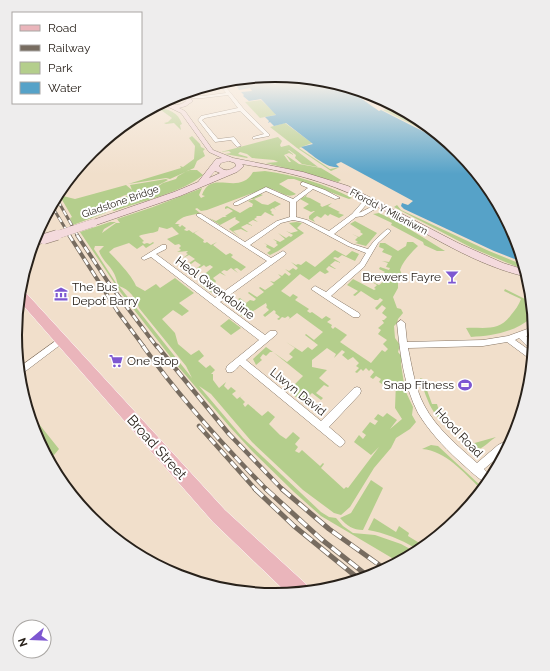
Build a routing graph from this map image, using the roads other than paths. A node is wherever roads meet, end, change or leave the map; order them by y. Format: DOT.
graph roads {
  1 [pos="188,111"];
  2 [pos="230,111"];
  3 [pos="243,111"];
  4 [pos="255,138"];
  5 [pos="239,146"];
  6 [pos="211,151"];
  7 [pos="231,160"];
  8 [pos="216,166"];
  9 [pos="269,167"];
  10 [pos="232,172"];
  11 [pos="202,182"];
  12 [pos="303,184"];
  13 [pos="313,187"];
  14 [pos="337,198"];
  15 [pos="368,199"];
  16 [pos="293,201"];
  17 [pos="236,204"];
  18 [pos="379,205"];
  19 [pos="355,215"];
  20 [pos="199,216"];
  21 [pos="293,218"];
  22 [pos="388,231"];
  23 [pos="330,234"];
  24 [pos="41,240"];
  25 [pos="244,245"];
  26 [pos="164,247"];
  27 [pos="369,252"];
  28 [pos="283,253"];
  29 [pos="151,254"];
  30 [pos="144,258"];
  31 [pos="271,261"];
  32 [pos="504,269"];
  33 [pos="520,273"];
  34 [pos="521,278"];
  35 [pos="315,289"];
  36 [pos="326,296"];
  37 [pos="25,299"];
  38 [pos="215,302"];
  39 [pos="356,315"];
  40 [pos="401,323"];
  41 [pos="528,331"];
  42 [pos="273,333"];
  43 [pos="521,335"];
  44 [pos="508,339"];
  45 [pos="61,340"];
  46 [pos="265,340"];
  47 [pos="528,342"];
  48 [pos="404,345"];
  49 [pos="527,353"];
  50 [pos="241,361"];
  51 [pos="24,368"];
  52 [pos="230,369"];
  53 [pos="357,391"];
  54 [pos="322,427"];
  55 [pos="340,442"];
  56 [pos="502,448"];
  57 [pos="477,470"];
  58 [pos="485,477"];
  59 [pos="295,588"];
  1 -- 6 [label="street"];
  2 -- 5 [label="street"];
  3 -- 4 [label="street"];
  6 -- 7 [label="street"];
  6 -- 8 [label="street"];
  7 -- 8 [label="street"];
  7 -- 9 [label="street"];
  7 -- 10 [label="street"];
  8 -- 10 [label="street"];
  8 -- 11 [label="street, Gladstone Bridge"];
  9 -- 10 [label="street"];
  9 -- 15 [label="street, Ffordd Y Mileniwm"];
  10 -- 11 [label="street, Gladstone Bridge"];
  11 -- 24 [label="street, Gladstone Bridge, bridge"];
  12 -- 13 [label="street"];
  13 -- 14 [label="street"];
  13 -- 16 [label="street"];
  15 -- 18 [label="street, Ffordd Y Mileniwm"];
  15 -- 19 [label="street"];
  16 -- 17 [label="street"];
  16 -- 21 [label="street"];
  18 -- 19 [label="street"];
  18 -- 32 [label="street, Ffordd Y Mileniwm"];
  19 -- 23 [label="street"];
  20 -- 25 [label="street"];
  21 -- 23 [label="street"];
  21 -- 25 [label="street"];
  22 -- 27 [label="street"];
  23 -- 27 [label="street"];
  25 -- 31 [label="street"];
  26 -- 29 [label="street, Heol Gwendoline"];
  27 -- 36 [label="street"];
  28 -- 31 [label="street"];
  29 -- 30 [label="street, Heol Gwendoline"];
  29 -- 38 [label="street, Heol Gwendoline"];
  31 -- 38 [label="street"];
  32 -- 33 [label="street, Ffordd Y Mileniwm"];
  32 -- 34 [label="street, Ffordd Y Mileniwm"];
  35 -- 36 [label="street"];
  36 -- 39 [label="street"];
  37 -- 45 [label="main road, Broad Street"];
  38 -- 46 [label="street, Heol Gwendoline"];
  40 -- 48 [label="street, Hood Road"];
  41 -- 43 [label="street"];
  42 -- 46 [label="street"];
  43 -- 44 [label="street"];
  43 -- 47 [label="street"];
  44 -- 48 [label="street"];
  44 -- 49 [label="street"];
  45 -- 51 [label="street"];
  45 -- 59 [label="main road, Broad Street"];
  46 -- 50 [label="street"];
  48 -- 57 [label="street, Hood Road"];
  50 -- 52 [label="street"];
  50 -- 54 [label="street, Llwyn David"];
  53 -- 54 [label="street"];
  54 -- 55 [label="street, Llwyn David"];
  56 -- 57 [label="street, Hood Road"];
  57 -- 58 [label="street, Hood Road"];
}
